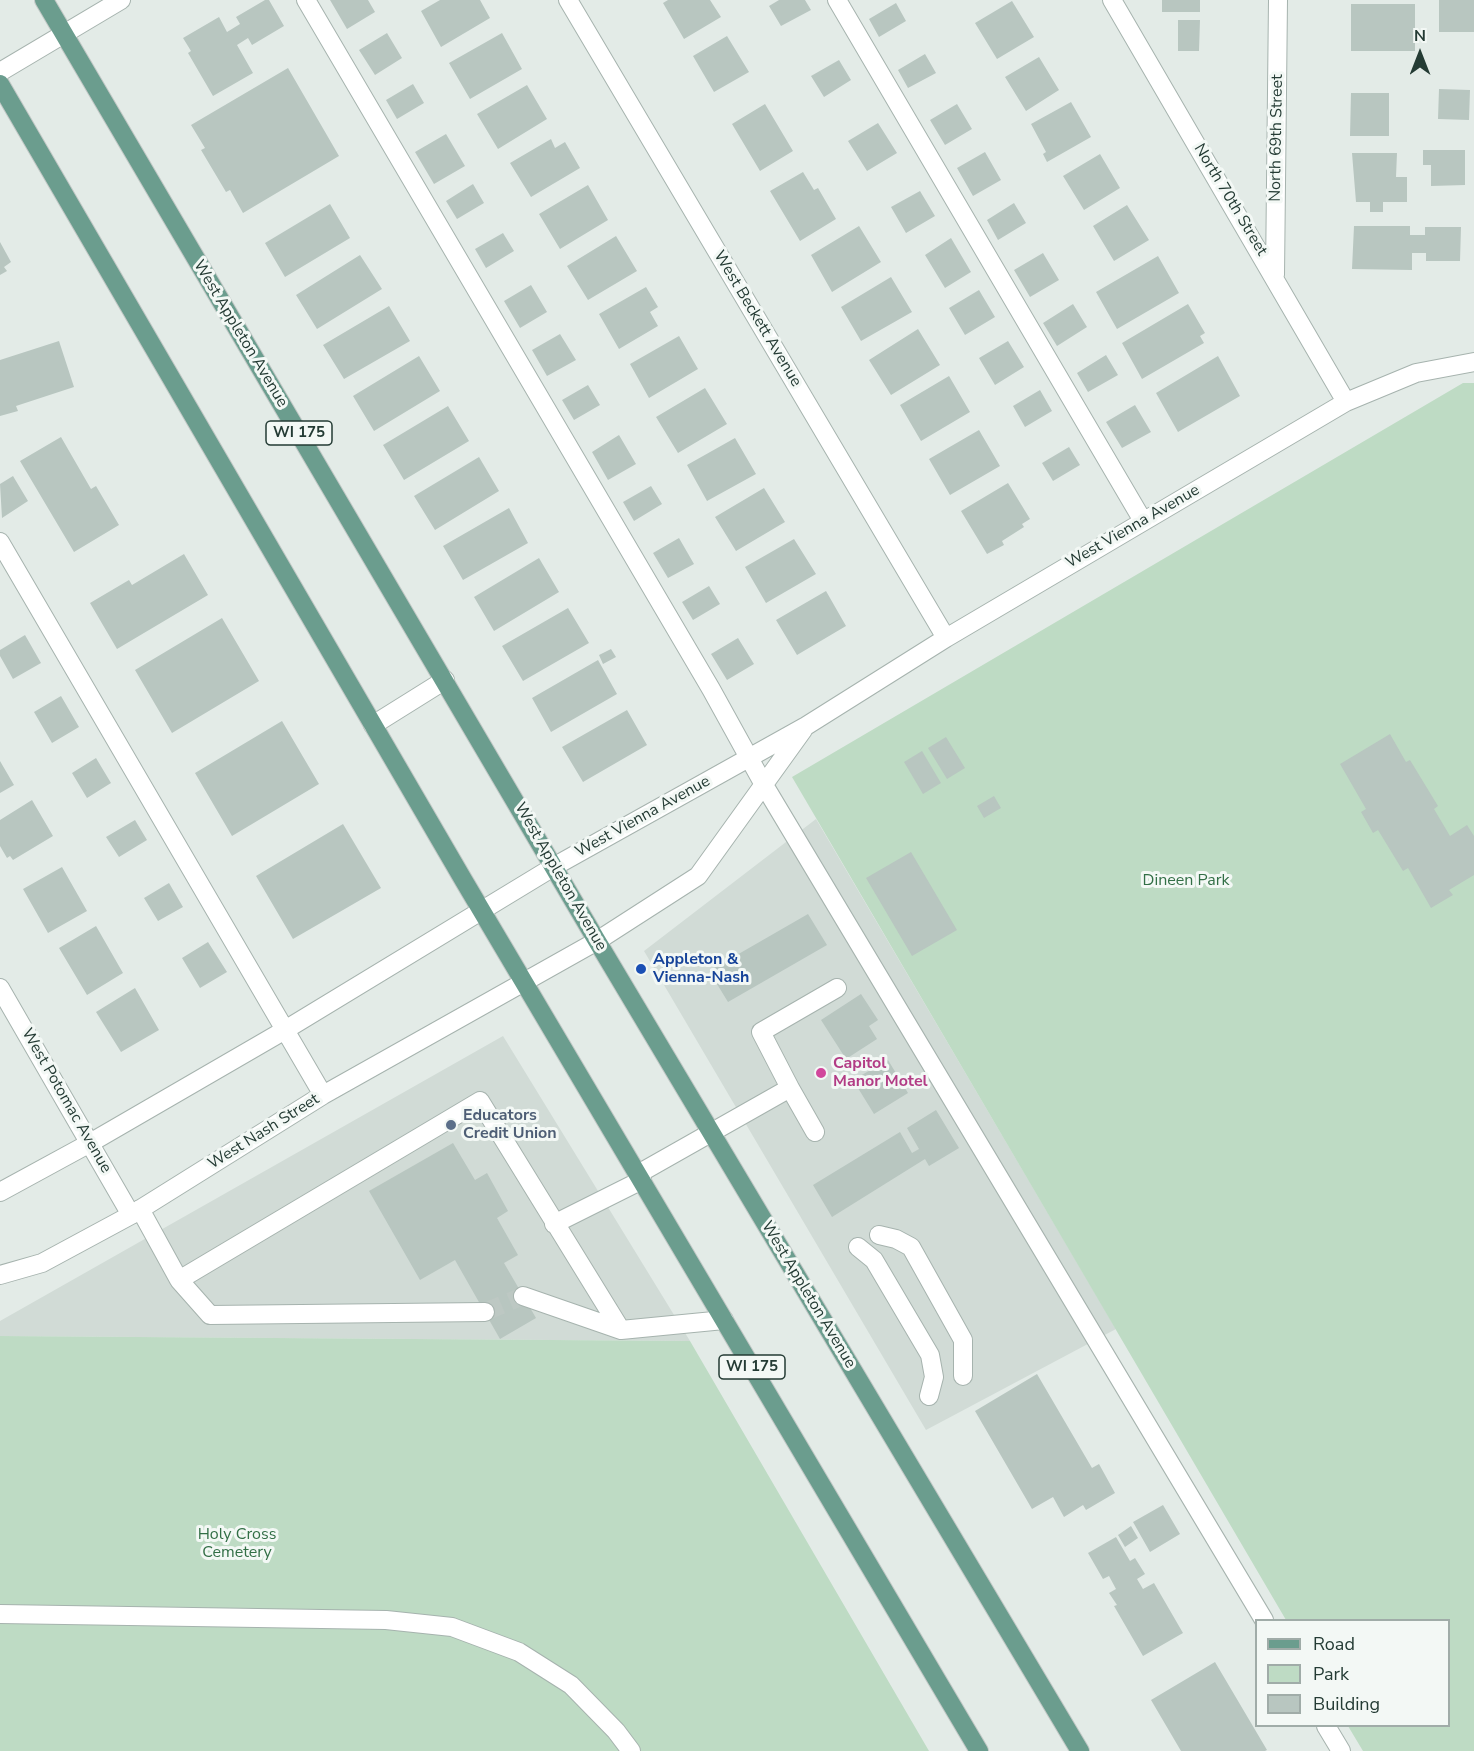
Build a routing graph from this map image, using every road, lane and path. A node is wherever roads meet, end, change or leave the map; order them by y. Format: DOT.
graph roads {
  1 [pos="44,0"];
  2 [pos="121,0"];
  3 [pos="306,0"];
  4 [pos="568,0"];
  5 [pos="837,0"];
  6 [pos="1112,0"];
  7 [pos="1278,0"];
  8 [pos="64,34"];
  9 [pos="0,72"];
  10 [pos="0,84"];
  11 [pos="1275,277"];
  12 [pos="1474,362"];
  13 [pos="1346,402"];
  14 [pos="1143,521"];
  15 [pos="0,542"];
  16 [pos="946,638"];
  17 [pos="445,680"];
  18 [pos="373,726"];
  19 [pos="806,726"];
  20 [pos="749,758"];
  21 [pos="764,785"];
  22 [pos="555,866"];
  23 [pos="481,910"];
  24 [pos="597,941"];
  25 [pos="526,983"];
  26 [pos="0,988"];
  27 [pos="837,988"];
  28 [pos="285,1029"];
  29 [pos="790,1088"];
  30 [pos="323,1095"];
  31 [pos="711,1131"];
  32 [pos="815,1132"];
  33 [pos="90,1143"];
  34 [pos="640,1177"];
  35 [pos="0,1192"];
  36 [pos="136,1212"];
  37 [pos="554,1224"];
  38 [pos="879,1235"];
  39 [pos="858,1247"];
  40 [pos="0,1275"];
  41 [pos="179,1280"];
  42 [pos="523,1296"];
  43 [pos="485,1312"];
  44 [pos="724,1320"];
  45 [pos="621,1330"];
  46 [pos="963,1376"];
  47 [pos="929,1396"];
  48 [pos="0,1614"];
  49 [pos="1263,1619"];
  50 [pos="1327,1727"];
  51 [pos="632,1751"];
  52 [pos="979,1751"];
  53 [pos="1080,1751"];
  54 [pos="1341,1751"];
  1 -- 8 [label="main road, West Appleton Avenue / WI 175"];
  2 -- 8 [label="street"];
  3 -- 20 [label="street"];
  4 -- 16 [label="street, West Beckett Avenue"];
  5 -- 14 [label="street"];
  6 -- 11 [label="street, North 70th Street"];
  7 -- 11 [label="street, North 69th Street"];
  8 -- 9 [label="street"];
  8 -- 17 [label="main road, West Appleton Avenue / WI 175"];
  10 -- 18 [label="main road, WI 175"];
  11 -- 13 [label="street, North 70th Street"];
  12 -- 13 [label="street, West Vienna Avenue"];
  13 -- 14 [label="street, West Vienna Avenue"];
  14 -- 16 [label="street, West Vienna Avenue"];
  15 -- 28 [label="street"];
  16 -- 19 [label="street, West Vienna Avenue"];
  17 -- 18 [label="street"];
  17 -- 22 [label="main road, West Appleton Avenue / WI 175"];
  18 -- 23 [label="main road, WI 175"];
  19 -- 20 [label="street, West Vienna Avenue"];
  19 -- 21 [label="street, West Vienna Avenue"];
  20 -- 21 [label="street"];
  20 -- 22 [label="street, West Vienna Avenue"];
  21 -- 24 [label="street, West Vienna Avenue"];
  21 -- 49 [label="street"];
  22 -- 23 [label="street, West Vienna Avenue"];
  22 -- 24 [label="main road, West Appleton Avenue / WI 175"];
  23 -- 25 [label="main road, WI 175"];
  23 -- 28 [label="street"];
  24 -- 25 [label="street, West Vienna Avenue"];
  24 -- 31 [label="main road, West Appleton Avenue / WI 175"];
  25 -- 30 [label="street, West Nash Street"];
  25 -- 34 [label="main road, WI 175"];
  26 -- 33 [label="street, West Potomac Avenue"];
  27 -- 29 [label="street"];
  28 -- 30 [label="street"];
  28 -- 33 [label="street"];
  29 -- 31 [label="street"];
  29 -- 32 [label="street"];
  30 -- 36 [label="street, West Nash Street"];
  31 -- 34 [label="street"];
  31 -- 53 [label="main road, West Appleton Avenue / WI 175"];
  33 -- 35 [label="street"];
  33 -- 36 [label="street, West Potomac Avenue"];
  34 -- 37 [label="street"];
  34 -- 44 [label="main road, WI 175"];
  36 -- 40 [label="street, West Nash Street"];
  36 -- 41 [label="street, West Potomac Avenue"];
  37 -- 41 [label="street"];
  37 -- 45 [label="street"];
  38 -- 46 [label="street"];
  39 -- 47 [label="street"];
  41 -- 43 [label="street, West Potomac Avenue"];
  42 -- 45 [label="street"];
  44 -- 45 [label="street"];
  44 -- 52 [label="main road, WI 175"];
  48 -- 51 [label="street"];
  50 -- 54 [label="street"];
}
